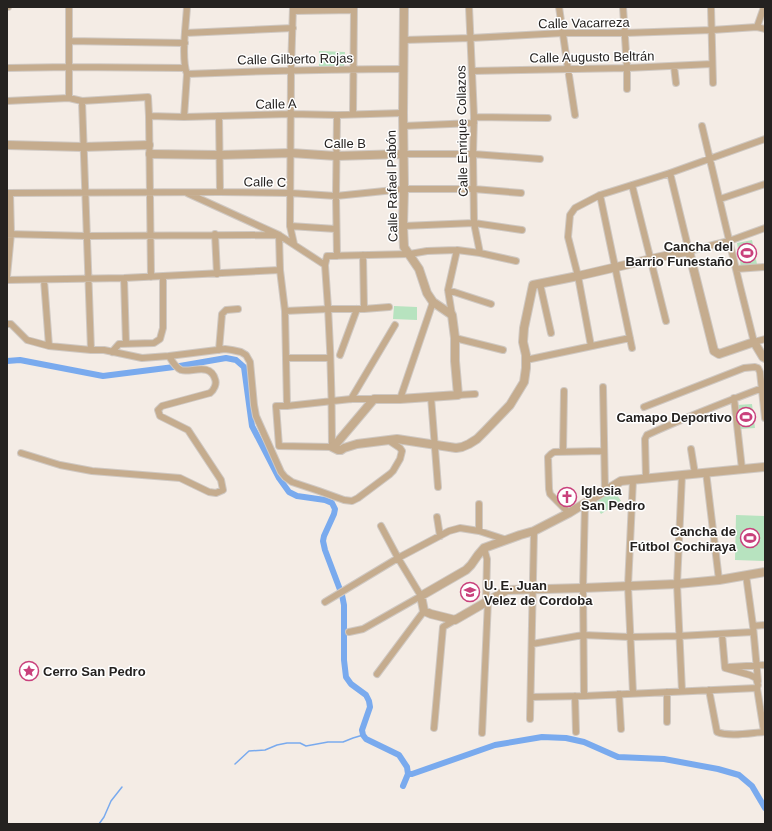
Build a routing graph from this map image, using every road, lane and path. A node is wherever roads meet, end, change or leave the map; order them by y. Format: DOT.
graph roads {
  1 [pos="69,7"];
  2 [pos="187,7"];
  3 [pos="404,7"];
  4 [pos="469,7"];
  5 [pos="559,7"];
  6 [pos="623,7"];
  7 [pos="712,7"];
  8 [pos="764,7"];
  9 [pos="354,8"];
  10 [pos="293,9"];
  11 [pos="756,27"];
  12 [pos="293,28"];
  13 [pos="712,30"];
  14 [pos="765,30"];
  15 [pos="185,33"];
  16 [pos="625,33"];
  17 [pos="563,34"];
  18 [pos="471,38"];
  19 [pos="404,40"];
  20 [pos="69,41"];
  21 [pos="185,43"];
  22 [pos="712,64"];
  23 [pos="674,66"];
  24 [pos="69,67"];
  25 [pos="7,68"];
  26 [pos="627,68"];
  27 [pos="354,69"];
  28 [pos="404,69"];
  29 [pos="568,69"];
  30 [pos="291,70"];
  31 [pos="186,71"];
  32 [pos="472,71"];
  33 [pos="676,83"];
  34 [pos="713,83"];
  35 [pos="627,89"];
  36 [pos="69,98"];
  37 [pos="7,101"];
  38 [pos="82,101"];
  39 [pos="403,113"];
  40 [pos="291,114"];
  41 [pos="354,114"];
  42 [pos="337,115"];
  43 [pos="575,115"];
  44 [pos="149,116"];
  45 [pos="219,116"];
  46 [pos="184,117"];
  47 [pos="548,118"];
  48 [pos="474,120"];
  49 [pos="403,126"];
  50 [pos="702,126"];
  51 [pos="765,139"];
  52 [pos="7,145"];
  53 [pos="83,147"];
  54 [pos="150,150"];
  55 [pos="291,153"];
  56 [pos="403,154"];
  57 [pos="473,154"];
  58 [pos="219,155"];
  59 [pos="336,156"];
  60 [pos="540,159"];
  61 [pos="710,159"];
  62 [pos="670,173"];
  63 [pos="765,184"];
  64 [pos="632,185"];
  65 [pos="404,189"];
  66 [pos="474,189"];
  67 [pos="220,192"];
  68 [pos="9,193"];
  69 [pos="85,193"];
  70 [pos="150,193"];
  71 [pos="187,193"];
  72 [pos="290,193"];
  73 [pos="521,193"];
  74 [pos="600,195"];
  75 [pos="336,196"];
  76 [pos="720,199"];
  77 [pos="474,223"];
  78 [pos="290,226"];
  79 [pos="403,226"];
  80 [pos="336,228"];
  81 [pos="765,228"];
  82 [pos="522,230"];
  83 [pos="9,234"];
  84 [pos="215,234"];
  85 [pos="279,235"];
  86 [pos="87,236"];
  87 [pos="150,236"];
  88 [pos="729,242"];
  89 [pos="294,244"];
  90 [pos="457,250"];
  91 [pos="689,251"];
  92 [pos="480,253"];
  93 [pos="410,254"];
  94 [pos="363,255"];
  95 [pos="337,256"];
  96 [pos="651,259"];
  97 [pos="516,261"];
  98 [pos="325,265"];
  99 [pos="765,267"];
  100 [pos="614,268"];
  101 [pos="736,269"];
  102 [pos="280,270"];
  103 [pos="217,274"];
  104 [pos="7,276"];
  105 [pos="578,276"];
  106 [pos="151,277"];
  107 [pos="163,277"];
  108 [pos="124,278"];
  109 [pos="88,279"];
  110 [pos="7,280"];
  111 [pos="44,280"];
  112 [pos="540,284"];
  113 [pos="448,290"];
  114 [pos="432,302"];
  115 [pos="491,304"];
  116 [pos="389,307"];
  117 [pos="329,308"];
  118 [pos="238,309"];
  119 [pos="356,309"];
  120 [pos="364,310"];
  121 [pos="285,311"];
  122 [pos="452,315"];
  123 [pos="666,321"];
  124 [pos="7,324"];
  125 [pos="395,325"];
  126 [pos="551,333"];
  127 [pos="455,338"];
  128 [pos="630,338"];
  129 [pos="765,339"];
  130 [pos="754,342"];
  131 [pos="126,344"];
  132 [pos="49,346"];
  133 [pos="591,346"];
  134 [pos="632,348"];
  135 [pos="91,350"];
  136 [pos="219,350"];
  137 [pos="502,350"];
  138 [pos="112,352"];
  139 [pos="340,355"];
  140 [pos="169,356"];
  141 [pos="287,358"];
  142 [pos="330,358"];
  143 [pos="765,358"];
  144 [pos="526,360"];
  145 [pos="603,387"];
  146 [pos="764,388"];
  147 [pos="564,391"];
  148 [pos="474,394"];
  149 [pos="458,395"];
  150 [pos="430,397"];
  151 [pos="734,398"];
  152 [pos="351,399"];
  153 [pos="374,399"];
  154 [pos="400,399"];
  155 [pos="332,401"];
  156 [pos="287,406"];
  157 [pos="644,407"];
  158 [pos="765,418"];
  159 [pos="388,440"];
  160 [pos="434,445"];
  161 [pos="332,447"];
  162 [pos="691,449"];
  163 [pos="604,451"];
  164 [pos="563,452"];
  165 [pos="22,453"];
  166 [pos="765,467"];
  167 [pos="742,469"];
  168 [pos="706,472"];
  169 [pos="694,474"];
  170 [pos="682,475"];
  171 [pos="646,478"];
  172 [pos="633,480"];
  173 [pos="438,487"];
  174 [pos="605,491"];
  175 [pos="586,503"];
  176 [pos="479,504"];
  177 [pos="569,513"];
  178 [pos="438,517"];
  179 [pos="381,526"];
  180 [pos="479,531"];
  181 [pos="534,531"];
  182 [pos="440,536"];
  183 [pos="507,540"];
  184 [pos="484,548"];
  185 [pos="398,558"];
  186 [pos="765,572"];
  187 [pos="746,575"];
  188 [pos="719,580"];
  189 [pos="677,584"];
  190 [pos="628,586"];
  191 [pos="583,588"];
  192 [pos="533,589"];
  193 [pos="421,596"];
  194 [pos="487,601"];
  195 [pos="325,602"];
  196 [pos="424,611"];
  197 [pos="455,620"];
  198 [pos="765,625"];
  199 [pos="753,629"];
  200 [pos="349,632"];
  201 [pos="722,634"];
  202 [pos="583,635"];
  203 [pos="679,636"];
  204 [pos="630,637"];
  205 [pos="532,644"];
  206 [pos="765,665"];
  207 [pos="756,666"];
  208 [pos="725,668"];
  209 [pos="377,674"];
  210 [pos="757,685"];
  211 [pos="709,690"];
  212 [pos="682,691"];
  213 [pos="667,692"];
  214 [pos="633,693"];
  215 [pos="619,694"];
  216 [pos="575,696"];
  217 [pos="584,696"];
  218 [pos="531,698"];
  219 [pos="530,719"];
  220 [pos="667,722"];
  221 [pos="434,728"];
  222 [pos="621,729"];
  223 [pos="576,732"];
  224 [pos="482,733"];
  1 -- 20 [label="street"];
  2 -- 15 [label="street"];
  3 -- 19 [label="street, Calle Rafael Pabón"];
  4 -- 18 [label="street, Calle Enrique Collazos"];
  5 -- 17 [label="street"];
  6 -- 16 [label="street"];
  7 -- 13 [label="street"];
  8 -- 11 [label="street"];
  9 -- 10 [label="street"];
  9 -- 27 [label="street"];
  10 -- 12 [label="street"];
  11 -- 13 [label="street, Calle Vacarreza"];
  11 -- 14 [label="street, Calle Vacarreza"];
  12 -- 15 [label="street"];
  12 -- 30 [label="street"];
  13 -- 16 [label="street, Calle Vacarreza"];
  13 -- 22 [label="street"];
  15 -- 21 [label="street"];
  16 -- 17 [label="street, Calle Vacarreza"];
  16 -- 26 [label="street"];
  17 -- 18 [label="street, Calle Vacarreza"];
  17 -- 29 [label="street"];
  18 -- 19 [label="street, Calle Vacarreza"];
  18 -- 32 [label="street, Calle Enrique Collazos"];
  19 -- 28 [label="street, Calle Rafael Pabón"];
  20 -- 21 [label="street"];
  20 -- 24 [label="street"];
  21 -- 31 [label="street"];
  22 -- 23 [label="street, Calle Augusto Beltrán"];
  22 -- 34 [label="street"];
  23 -- 26 [label="street, Calle Augusto Beltrán"];
  23 -- 33 [label="street"];
  24 -- 25 [label="street, Calle Gilberto Rojas"];
  24 -- 31 [label="street, Calle Gilberto Rojas"];
  24 -- 36 [label="street"];
  26 -- 29 [label="street, Calle Augusto Beltrán"];
  26 -- 35 [label="street"];
  27 -- 28 [label="street, Calle Gilberto Rojas"];
  27 -- 30 [label="street, Calle Gilberto Rojas"];
  27 -- 41 [label="street"];
  28 -- 39 [label="street, Calle Rafael Pabón"];
  29 -- 32 [label="street, Calle Augusto Beltrán"];
  29 -- 43 [label="street"];
  30 -- 31 [label="street, Calle Gilberto Rojas"];
  30 -- 40 [label="street"];
  31 -- 46 [label="street"];
  32 -- 48 [label="street, Calle Enrique Collazos"];
  36 -- 37 [label="street"];
  36 -- 38 [label="street"];
  38 -- 44 [label="street"];
  38 -- 53 [label="street"];
  39 -- 41 [label="street, Calle A"];
  39 -- 49 [label="street, Calle Rafael Pabón"];
  40 -- 42 [label="street, Calle A"];
  40 -- 45 [label="street, Calle A"];
  40 -- 55 [label="street"];
  41 -- 42 [label="street, Calle A"];
  42 -- 59 [label="street"];
  44 -- 46 [label="street, Calle A"];
  44 -- 54 [label="street"];
  45 -- 46 [label="street, Calle A"];
  45 -- 58 [label="street"];
  47 -- 48 [label="street"];
  48 -- 49 [label="street"];
  48 -- 57 [label="street, Calle Enrique Collazos"];
  49 -- 56 [label="street, Calle Rafael Pabón"];
  50 -- 61 [label="street"];
  51 -- 61 [label="street"];
  52 -- 53 [label="street, Calle B"];
  53 -- 54 [label="street, Calle B"];
  53 -- 69 [label="street"];
  54 -- 58 [label="street, Calle B"];
  54 -- 70 [label="street"];
  55 -- 58 [label="street, Calle B"];
  55 -- 59 [label="street, Calle B"];
  55 -- 72 [label="street"];
  56 -- 57 [label="street, Calle B"];
  56 -- 59 [label="street, Calle B"];
  56 -- 65 [label="street, Calle Rafael Pabón"];
  57 -- 60 [label="street, Calle B"];
  57 -- 66 [label="street, Calle Enrique Collazos"];
  58 -- 67 [label="street"];
  59 -- 75 [label="street"];
  61 -- 62 [label="street"];
  61 -- 76 [label="street"];
  62 -- 64 [label="street"];
  62 -- 91 [label="street"];
  63 -- 76 [label="street"];
  64 -- 74 [label="street"];
  64 -- 96 [label="street"];
  65 -- 66 [label="street, Calle C"];
  65 -- 75 [label="street, Calle C"];
  65 -- 79 [label="street, Calle Rafael Pabón"];
  66 -- 73 [label="street, Calle C"];
  66 -- 77 [label="street, Calle Enrique Collazos"];
  67 -- 71 [label="street, Calle C"];
  67 -- 72 [label="street, Calle C"];
  68 -- 69 [label="street, Calle C"];
  68 -- 83 [label="street"];
  69 -- 70 [label="street, Calle C"];
  69 -- 86 [label="street"];
  70 -- 71 [label="street, Calle C"];
  70 -- 87 [label="street"];
  71 -- 85 [label="street"];
  72 -- 75 [label="street, Calle C"];
  72 -- 78 [label="street"];
  74 -- 100 [label="street"];
  74 -- 105 [label="street"];
  75 -- 80 [label="street"];
  76 -- 88 [label="street"];
  77 -- 79 [label="street"];
  77 -- 82 [label="street"];
  77 -- 92 [label="street, Calle Enrique Collazos"];
  78 -- 80 [label="street"];
  78 -- 89 [label="street"];
  79 -- 93 [label="street, Calle Rafael Pabón"];
  80 -- 95 [label="street"];
  81 -- 88 [label="street"];
  83 -- 86 [label="street"];
  83 -- 104 [label="street"];
  84 -- 85 [label="street"];
  84 -- 87 [label="street"];
  84 -- 103 [label="street"];
  85 -- 89 [label="street"];
  85 -- 102 [label="street"];
  86 -- 87 [label="street"];
  86 -- 109 [label="street"];
  87 -- 106 [label="street"];
  88 -- 91 [label="street"];
  88 -- 101 [label="street"];
  89 -- 98 [label="street"];
  90 -- 92 [label="street"];
  90 -- 93 [label="street"];
  90 -- 113 [label="street"];
  91 -- 96 [label="street"];
  91 -- 130 [label="street"];
  92 -- 97 [label="street"];
  93 -- 94 [label="street"];
  93 -- 114 [label="street, Calle Rafael Pabón"];
  94 -- 95 [label="street"];
  94 -- 120 [label="street"];
  95 -- 98 [label="street"];
  96 -- 100 [label="street"];
  96 -- 123 [label="street"];
  98 -- 117 [label="street"];
  99 -- 101 [label="street"];
  100 -- 105 [label="street"];
  100 -- 128 [label="street"];
  101 -- 130 [label="street"];
  102 -- 103 [label="street"];
  102 -- 121 [label="street"];
  103 -- 107 [label="street"];
  105 -- 112 [label="street"];
  105 -- 133 [label="street"];
  106 -- 107 [label="street"];
  106 -- 108 [label="street"];
  107 -- 131 [label="street"];
  108 -- 109 [label="street"];
  108 -- 131 [label="street"];
  109 -- 111 [label="street"];
  109 -- 135 [label="street"];
  110 -- 111 [label="street"];
  111 -- 132 [label="street"];
  112 -- 126 [label="street"];
  112 -- 144 [label="street"];
  113 -- 115 [label="street"];
  113 -- 122 [label="street"];
  114 -- 122 [label="street"];
  114 -- 154 [label="street"];
  116 -- 120 [label="street"];
  117 -- 119 [label="street"];
  117 -- 121 [label="street"];
  117 -- 142 [label="street"];
  118 -- 136 [label="street"];
  119 -- 120 [label="street"];
  119 -- 139 [label="street"];
  121 -- 141 [label="street"];
  122 -- 127 [label="street"];
  124 -- 132 [label="street"];
  125 -- 152 [label="street"];
  127 -- 137 [label="street"];
  127 -- 149 [label="street"];
  128 -- 133 [label="street"];
  128 -- 134 [label="street"];
  129 -- 130 [label="street"];
  130 -- 143 [label="street"];
  131 -- 138 [label="street"];
  132 -- 135 [label="street"];
  133 -- 144 [label="street"];
  135 -- 138 [label="street"];
  136 -- 140 [label="street"];
  136 -- 159 [label="street"];
  138 -- 140 [label="street"];
  140 -- 165 [label="street"];
  141 -- 142 [label="street"];
  141 -- 156 [label="street"];
  142 -- 155 [label="street"];
  144 -- 160 [label="street"];
  145 -- 163 [label="street"];
  146 -- 151 [label="street"];
  146 -- 157 [label="street"];
  146 -- 158 [label="street"];
  147 -- 164 [label="street"];
  148 -- 149 [label="street"];
  149 -- 150 [label="street"];
  150 -- 154 [label="street"];
  150 -- 160 [label="street"];
  151 -- 167 [label="street"];
  151 -- 171 [label="street"];
  152 -- 153 [label="street"];
  152 -- 155 [label="street"];
  153 -- 154 [label="street"];
  153 -- 161 [label="street"];
  155 -- 156 [label="street"];
  155 -- 161 [label="street"];
  156 -- 161 [label="street"];
  159 -- 160 [label="street"];
  159 -- 161 [label="street"];
  160 -- 173 [label="street"];
  162 -- 169 [label="street"];
  163 -- 164 [label="street"];
  163 -- 174 [label="street"];
  164 -- 177 [label="street"];
  166 -- 167 [label="street"];
  167 -- 168 [label="street"];
  168 -- 169 [label="street"];
  168 -- 188 [label="street"];
  169 -- 170 [label="street"];
  170 -- 171 [label="street"];
  170 -- 189 [label="street"];
  171 -- 172 [label="street"];
  172 -- 174 [label="street"];
  172 -- 190 [label="street"];
  174 -- 175 [label="street"];
  175 -- 177 [label="street"];
  175 -- 191 [label="street"];
  176 -- 180 [label="street"];
  177 -- 181 [label="street"];
  178 -- 182 [label="street"];
  179 -- 185 [label="street"];
  180 -- 182 [label="street"];
  180 -- 183 [label="street"];
  181 -- 183 [label="street"];
  181 -- 192 [label="street"];
  182 -- 185 [label="street"];
  183 -- 184 [label="street"];
  184 -- 193 [label="street"];
  184 -- 194 [label="street"];
  185 -- 193 [label="street"];
  185 -- 195 [label="street"];
  186 -- 187 [label="street"];
  187 -- 188 [label="street"];
  187 -- 199 [label="street"];
  188 -- 189 [label="street"];
  189 -- 190 [label="street"];
  189 -- 203 [label="street"];
  190 -- 191 [label="street"];
  190 -- 204 [label="street"];
  191 -- 192 [label="street"];
  191 -- 202 [label="street"];
  192 -- 194 [label="street"];
  192 -- 205 [label="street"];
  193 -- 196 [label="street"];
  193 -- 200 [label="street"];
  194 -- 197 [label="street"];
  194 -- 224 [label="street"];
  196 -- 197 [label="street"];
  196 -- 209 [label="street"];
  197 -- 221 [label="street"];
  198 -- 199 [label="street"];
  199 -- 201 [label="street"];
  199 -- 207 [label="street"];
  201 -- 203 [label="street"];
  201 -- 208 [label="street"];
  202 -- 204 [label="street"];
  202 -- 205 [label="street"];
  202 -- 217 [label="street"];
  203 -- 204 [label="street"];
  203 -- 212 [label="street"];
  204 -- 214 [label="street"];
  205 -- 218 [label="street"];
  206 -- 207 [label="street"];
  207 -- 208 [label="street"];
  207 -- 210 [label="street"];
  208 -- 210 [label="street"];
  210 -- 211 [label="street"];
  210 -- 211 [label="street"];
  211 -- 212 [label="street"];
  212 -- 213 [label="street"];
  213 -- 214 [label="street"];
  213 -- 220 [label="street"];
  214 -- 215 [label="street"];
  215 -- 217 [label="street"];
  215 -- 222 [label="street"];
  216 -- 217 [label="street"];
  216 -- 218 [label="street"];
  216 -- 223 [label="street"];
  218 -- 219 [label="street"];
}
